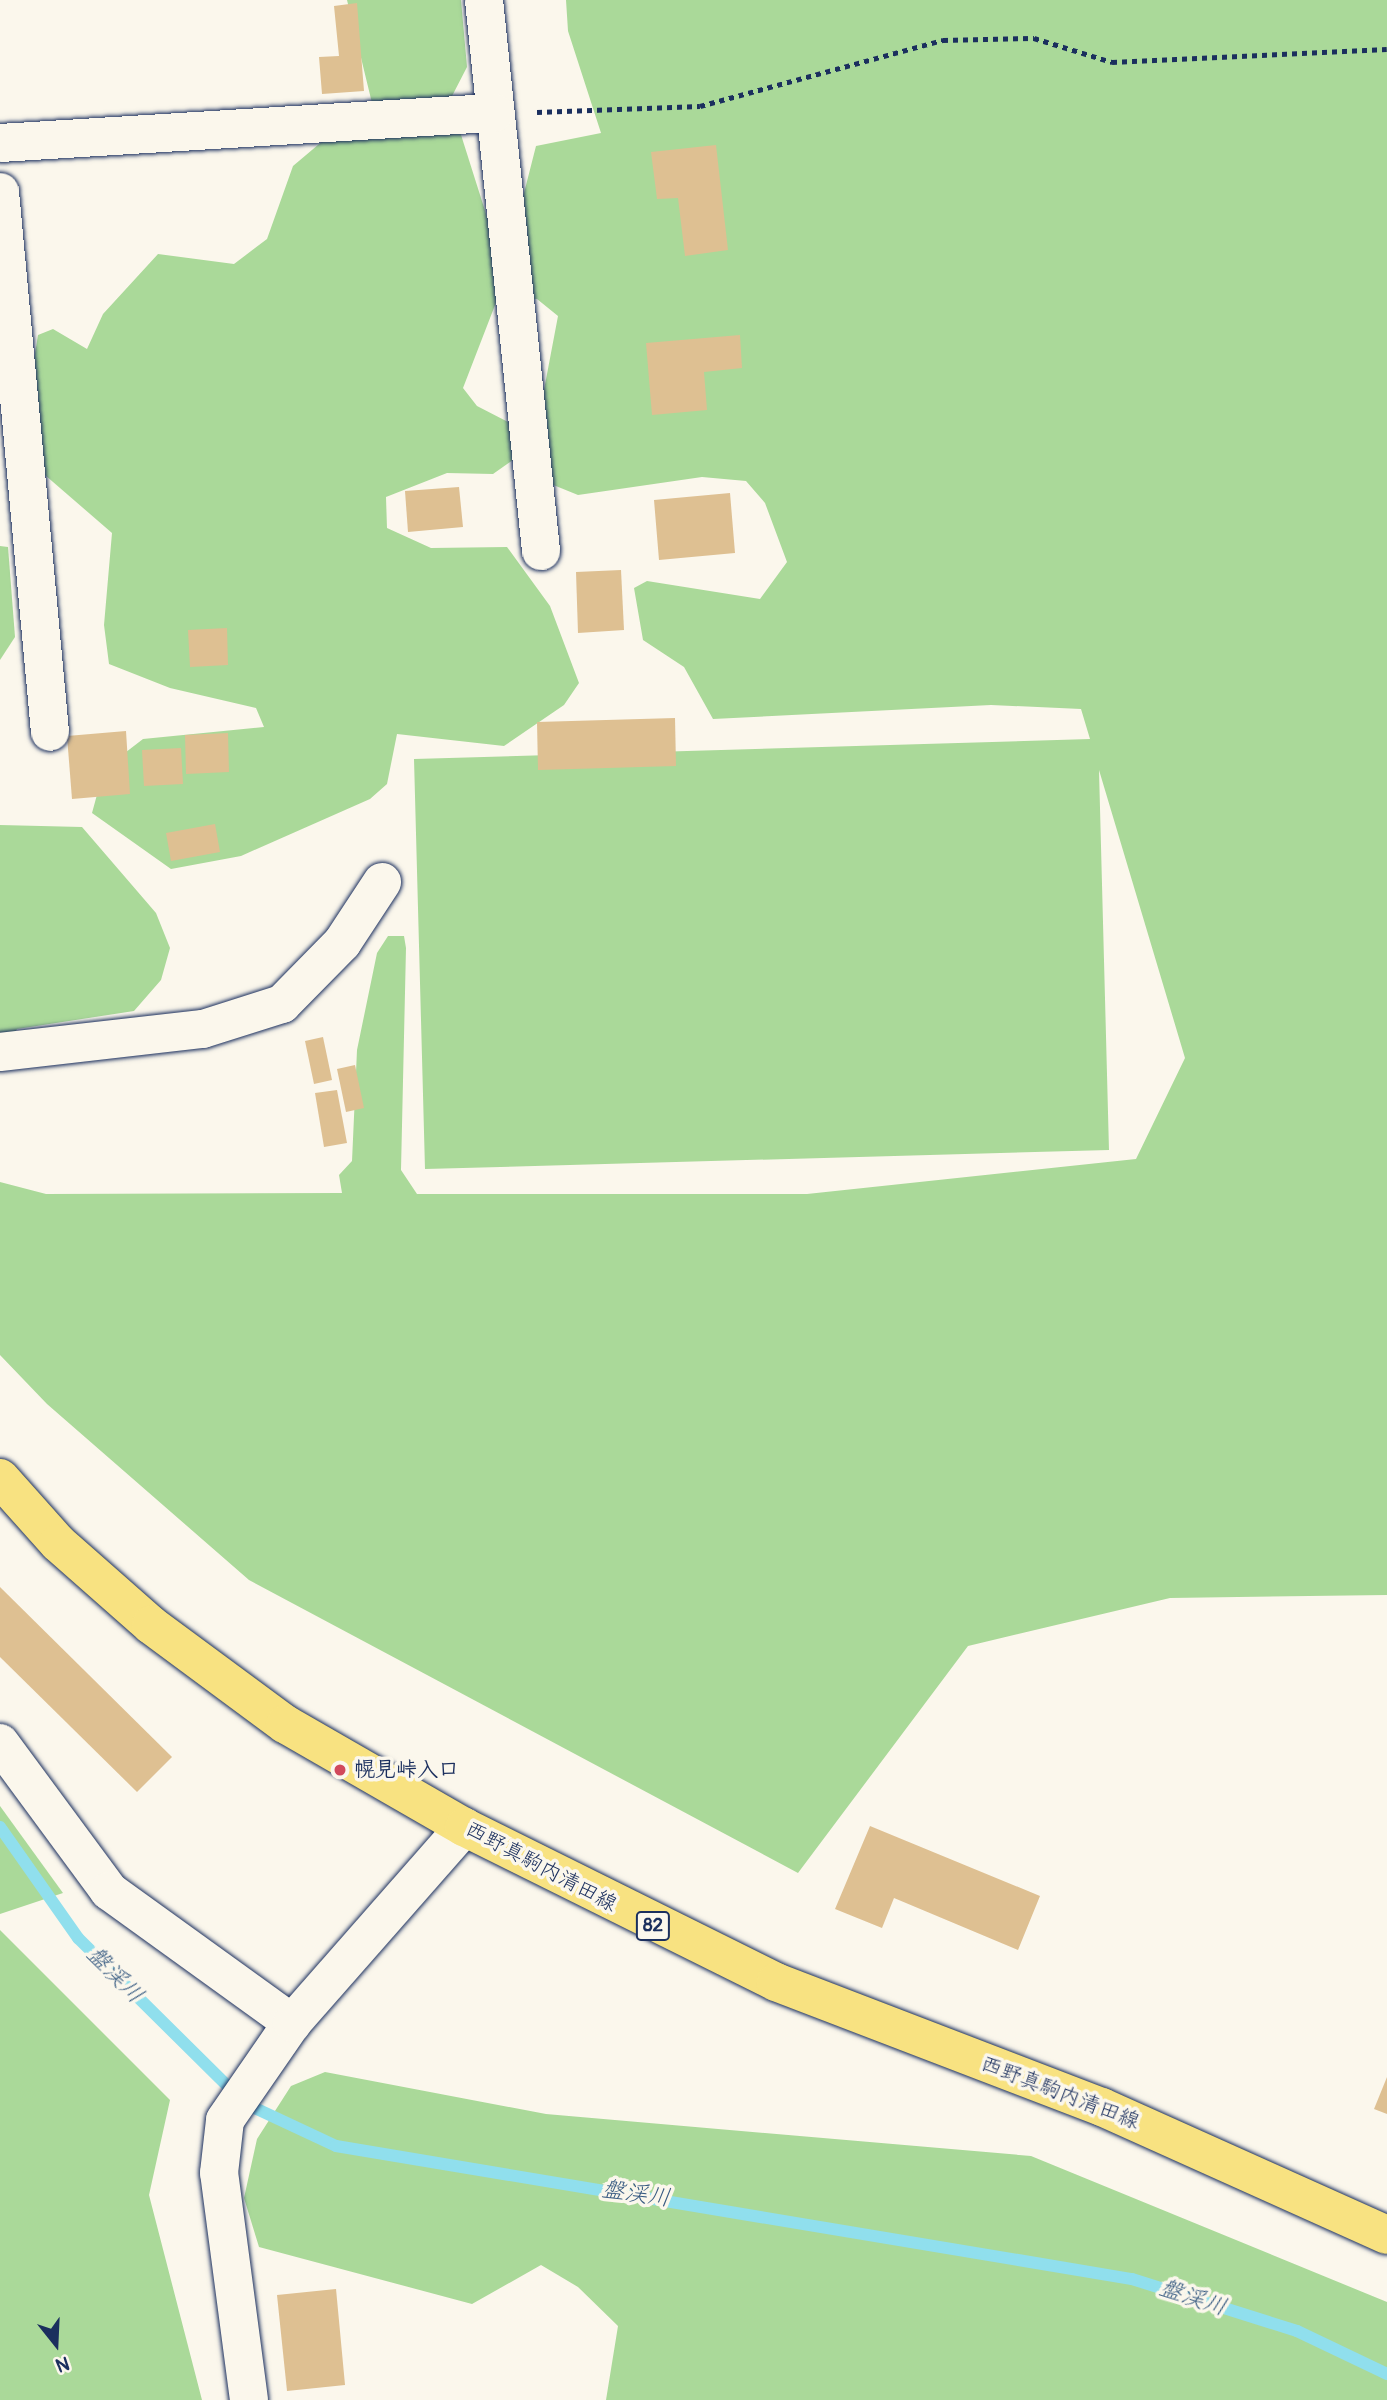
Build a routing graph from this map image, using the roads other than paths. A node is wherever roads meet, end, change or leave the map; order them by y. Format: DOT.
graph roads {
  1 [pos="484,0"];
  2 [pos="494,113"];
  3 [pos="0,143"];
  4 [pos="0,192"];
  5 [pos="541,551"];
  6 [pos="50,732"];
  7 [pos="382,883"];
  8 [pos="0,1052"];
  9 [pos="0,1478"];
  10 [pos="0,1743"];
  11 [pos="464,1827"];
  12 [pos="289,2027"];
  13 [pos="1387,2235"];
  14 [pos="249,2400"];
  1 -- 2 [label="street"];
  2 -- 3 [label="street"];
  2 -- 5 [label="street"];
  4 -- 6 [label="street"];
  7 -- 8 [label="street"];
  9 -- 11 [label="main road, 西野真駒内清田線 / 82"];
  10 -- 12 [label="street"];
  11 -- 12 [label="street"];
  11 -- 13 [label="main road, 西野真駒内清田線 / 82"];
  12 -- 14 [label="street"];
}
